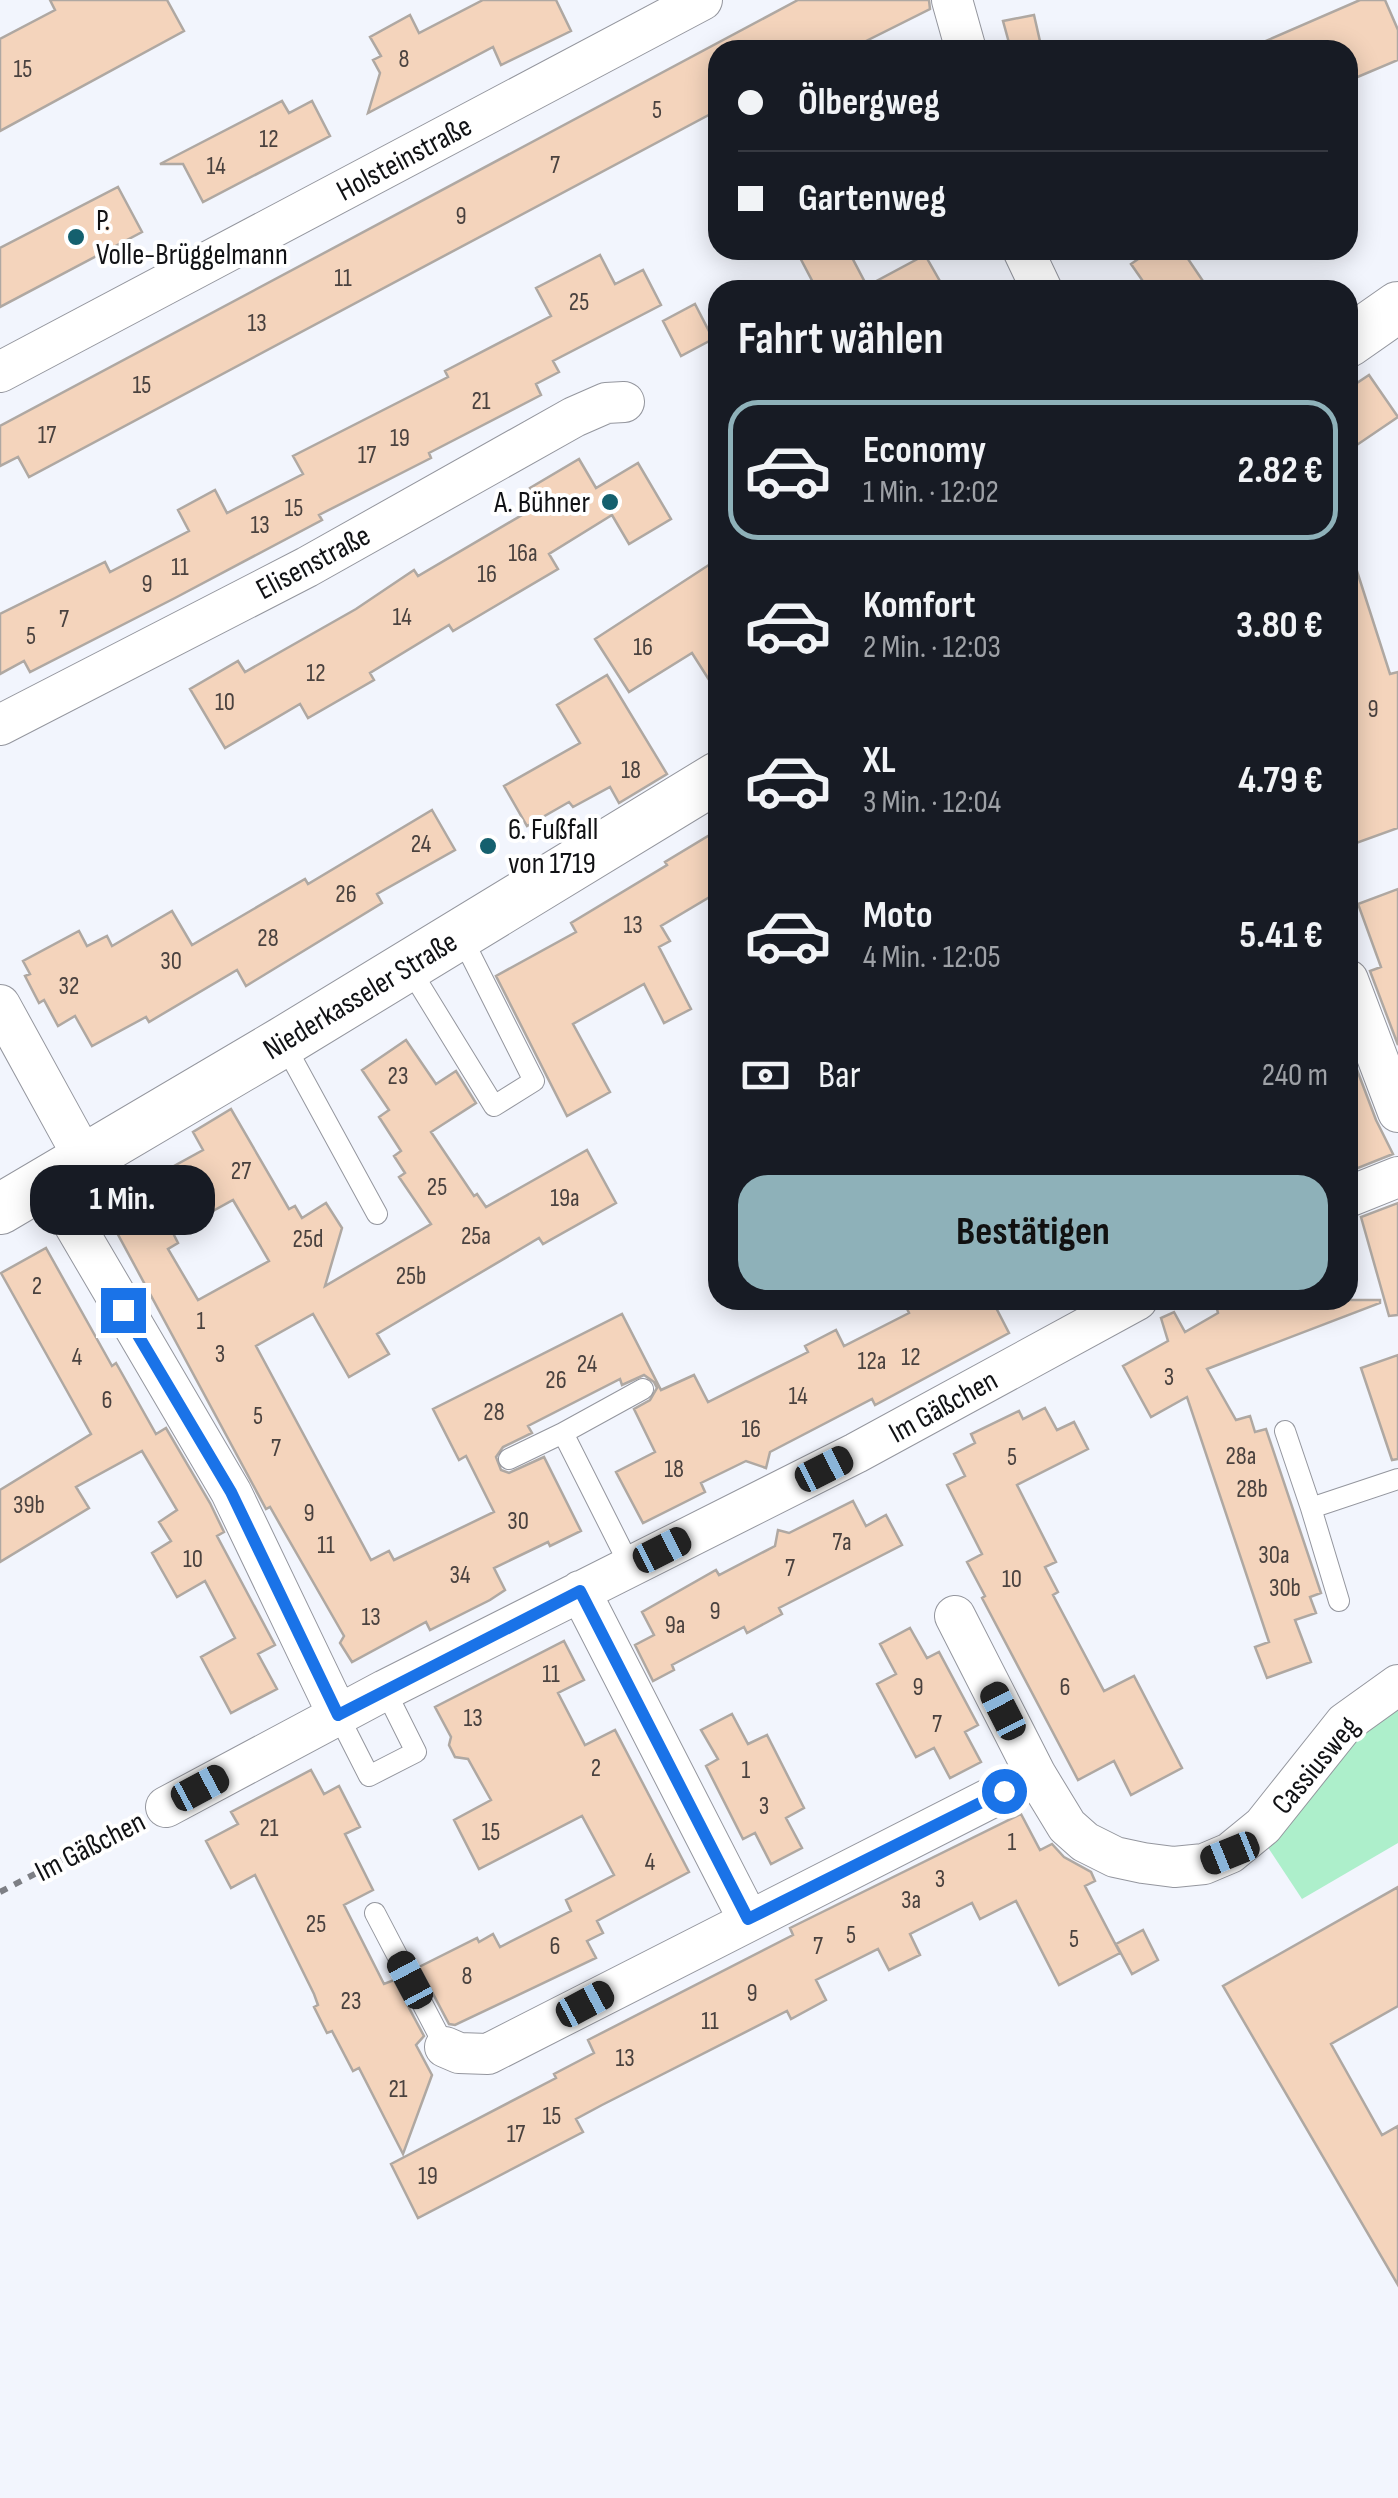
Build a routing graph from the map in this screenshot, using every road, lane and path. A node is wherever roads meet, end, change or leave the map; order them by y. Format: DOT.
graph roads {
  1 [pos="702,0"];
  2 [pos="952,0"];
  3 [pos="963,40"];
  4 [pos="1398,307"];
  5 [pos="1358,335"];
  6 [pos="0,372"];
  7 [pos="624,402"];
  8 [pos="0,724"];
  9 [pos="708,783"];
  10 [pos="460,934"];
  11 [pos="408,966"];
  12 [pos="0,1005"];
  13 [pos="1358,1006"];
  14 [pos="283,1042"];
  15 [pos="1398,1112"];
  16 [pos="66,1169"];
  17 [pos="1398,1177"];
  18 [pos="1358,1193"];
  19 [pos="0,1209"];
  20 [pos="377,1214"];
  21 [pos="1119,1310"];
  22 [pos="643,1389"];
  23 [pos="1285,1430"];
  24 [pos="563,1432"];
  25 [pos="509,1460"];
  26 [pos="1398,1479"];
  27 [pos="1311,1508"];
  28 [pos="630,1566"];
  29 [pos="580,1591"];
  30 [pos="1340,1601"];
  31 [pos="955,1616"];
  32 [pos="1398,1684"];
  33 [pos="385,1690"];
  34 [pos="338,1715"];
  35 [pos="1036,1775"];
  36 [pos="166,1807"];
  37 [pos="0,1892"];
  38 [pos="374,1913"];
  39 [pos="748,1919"];
  40 [pos="445,2048"];
  1 -- 6 [label="street, Holsteinstraße"];
  2 -- 3 [label="street"];
  4 -- 5 [label="street"];
  7 -- 8 [label="street, Elisenstraße"];
  9 -- 10 [label="street, Niederkasseler Straße"];
  10 -- 11 [label="street, Niederkasseler Straße"];
  10 -- 11 [label="lane"];
  11 -- 14 [label="street, Niederkasseler Straße"];
  12 -- 16 [label="street"];
  13 -- 15 [label="street"];
  14 -- 16 [label="street, Niederkasseler Straße"];
  14 -- 20 [label="lane"];
  16 -- 19 [label="street, Niederkasseler Straße"];
  16 -- 34 [label="street"];
  17 -- 18 [label="street"];
  21 -- 28 [label="street, Im Gäßchen"];
  22 -- 24 [label="lane"];
  23 -- 27 [label="lane"];
  24 -- 25 [label="lane"];
  24 -- 28 [label="lane"];
  26 -- 27 [label="lane"];
  27 -- 30 [label="lane"];
  28 -- 29 [label="street, Im Gäßchen"];
  29 -- 33 [label="street, Im Gäßchen"];
  29 -- 39 [label="street"];
  31 -- 35 [label="street, Cassiusweg"];
  32 -- 35 [label="street, Cassiusweg"];
  33 -- 34 [label="street, Im Gäßchen"];
  33 -- 34 [label="lane"];
  34 -- 36 [label="street, Im Gäßchen"];
  35 -- 39 [label="street"];
  36 -- 37 [label="path, Im Gäßchen"];
  38 -- 40 [label="lane"];
  39 -- 40 [label="street"];
}
